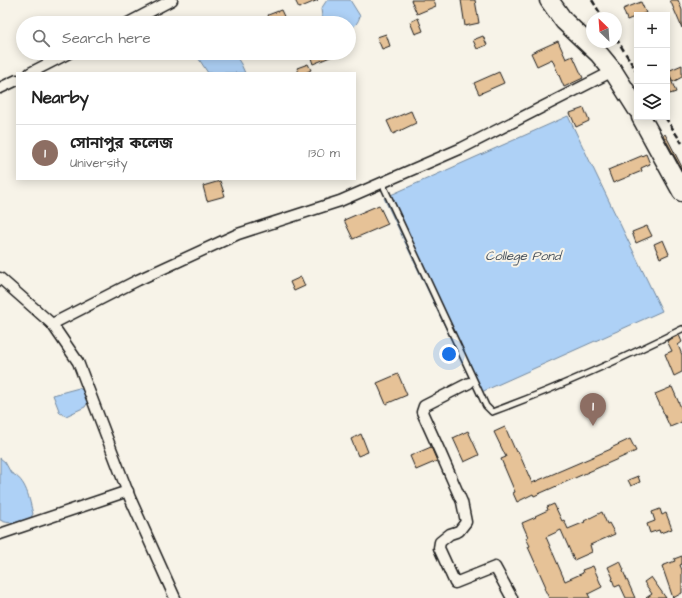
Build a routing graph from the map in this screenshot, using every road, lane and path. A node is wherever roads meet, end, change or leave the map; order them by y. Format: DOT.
graph roads {
  1 [pos="172,0"];
  2 [pos="549,0"];
  3 [pos="141,16"];
  4 [pos="55,60"];
  5 [pos="614,71"];
  6 [pos="32,72"];
  7 [pos="16,80"];
  8 [pos="0,88"];
  9 [pos="634,104"];
  10 [pos="643,120"];
  11 [pos="382,183"];
  12 [pos="682,192"];
  13 [pos="0,278"];
  14 [pos="52,324"];
  15 [pos="682,329"];
  16 [pos="469,383"];
  17 [pos="128,491"];
  18 [pos="0,534"];
  19 [pos="175,598"];
  20 [pos="512,598"];
  1 -- 3 [label="street"];
  2 -- 5 [label="highway"];
  4 -- 6 [label="street"];
  5 -- 9 [label="highway"];
  5 -- 11 [label="street"];
  7 -- 8 [label="street"];
  10 -- 12 [label="highway"];
  11 -- 14 [label="street"];
  11 -- 15 [label="lane"];
  13 -- 14 [label="street"];
  14 -- 17 [label="street"];
  16 -- 20 [label="street"];
  17 -- 18 [label="street"];
  17 -- 19 [label="street"];
}
